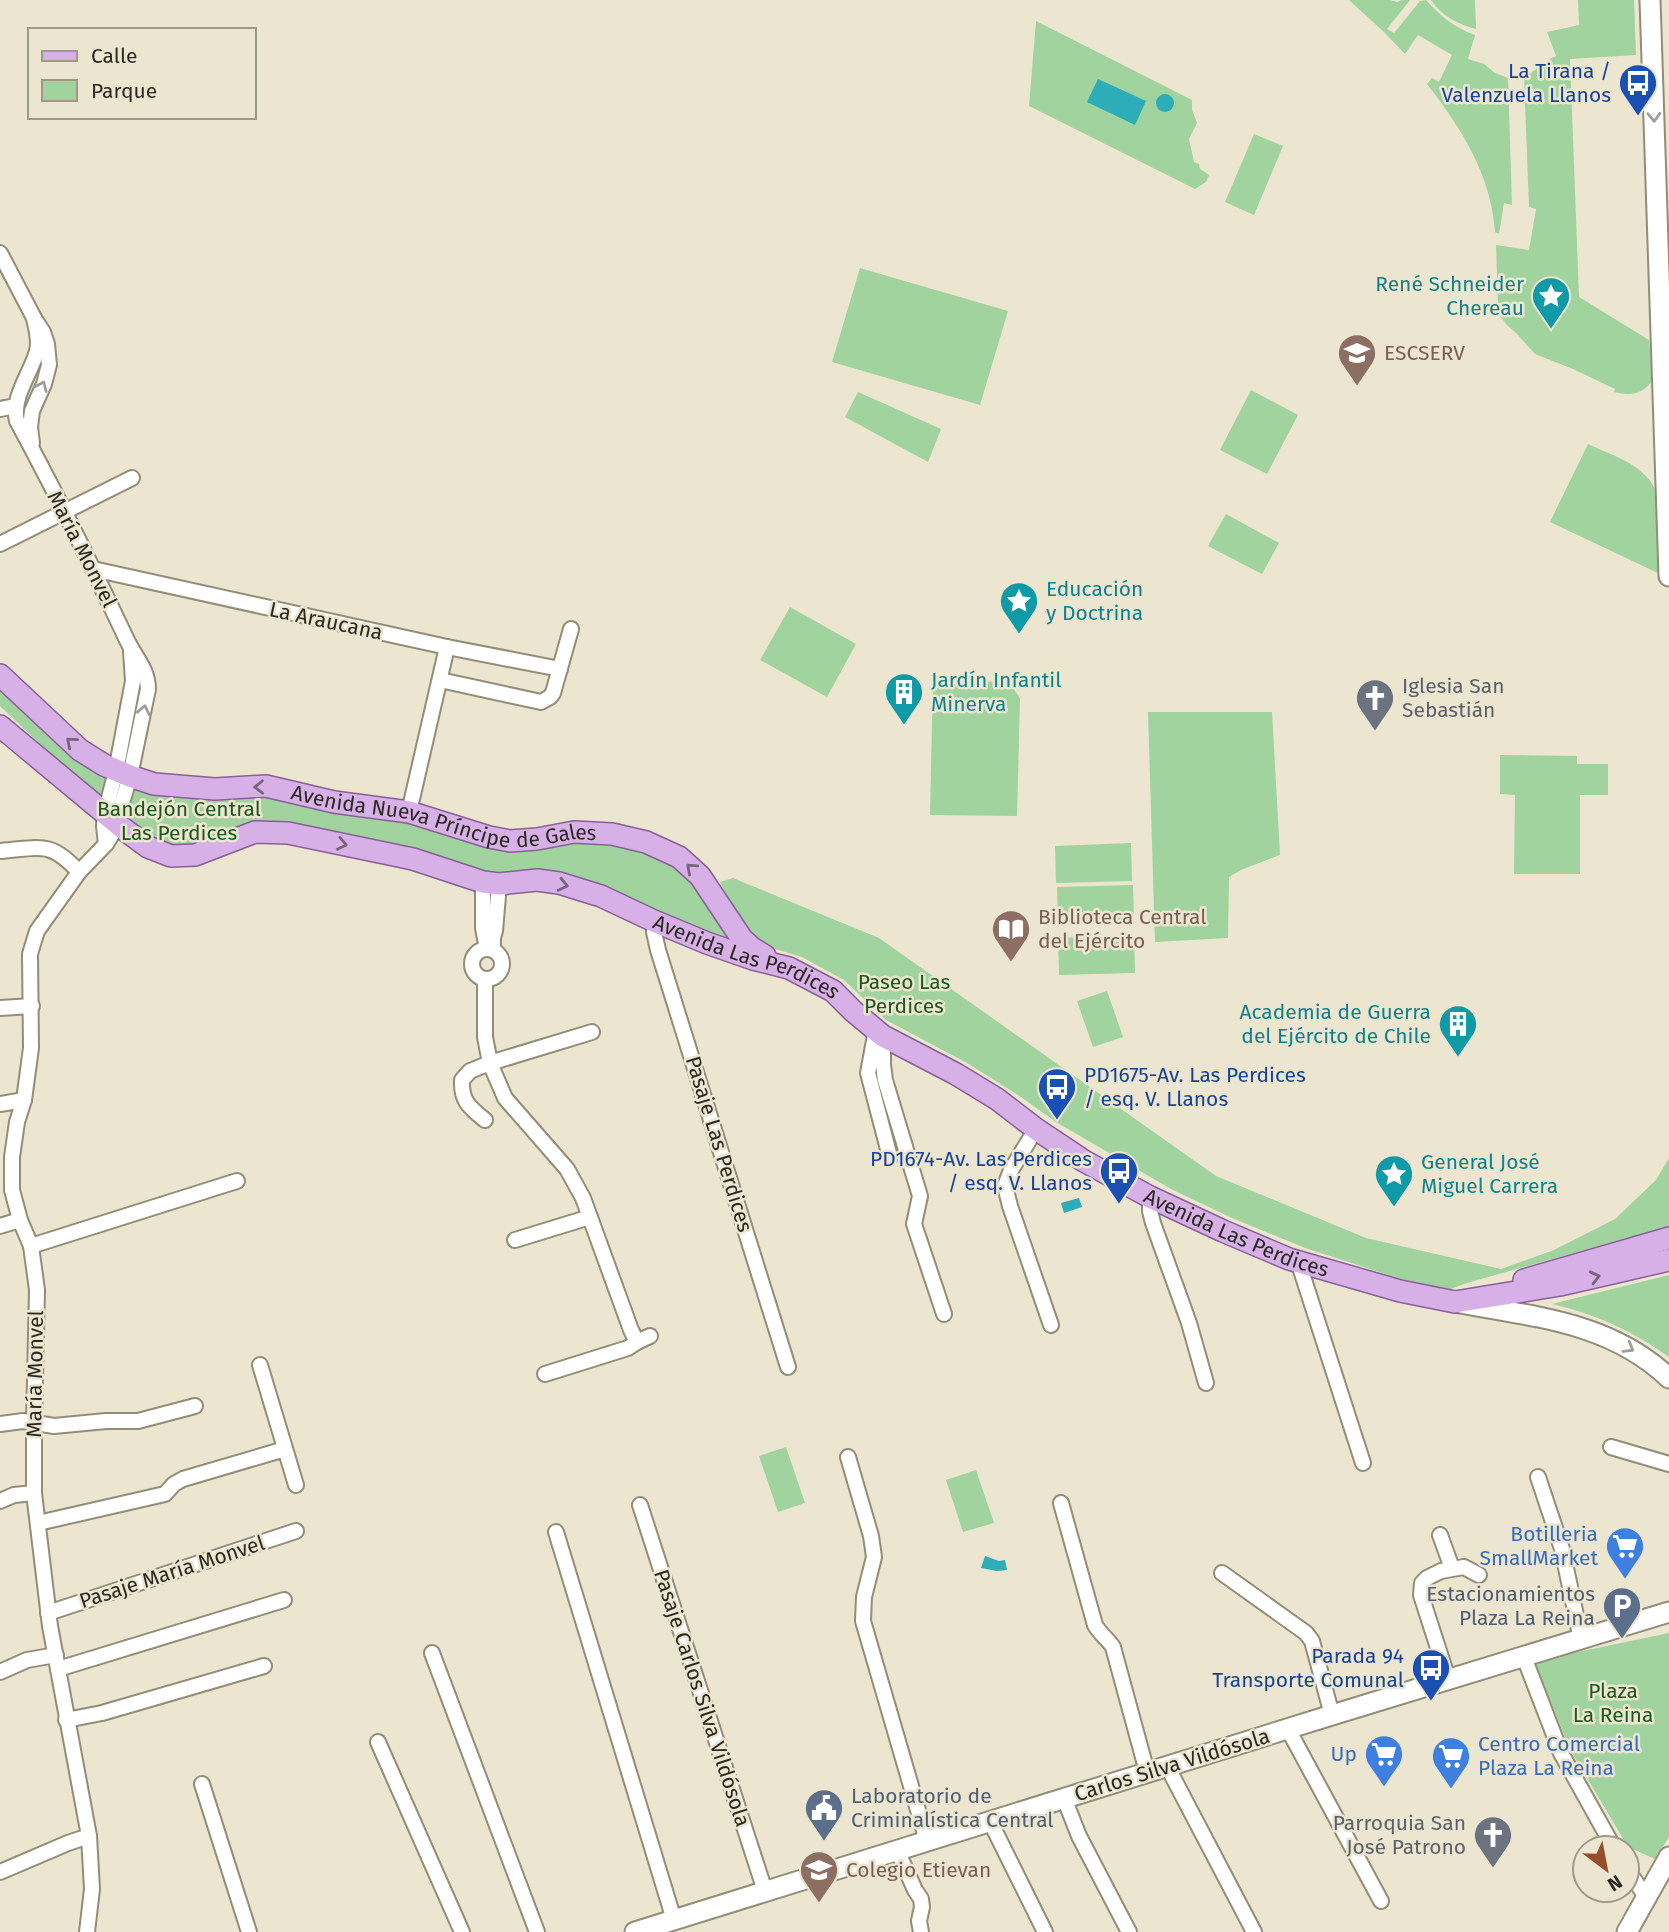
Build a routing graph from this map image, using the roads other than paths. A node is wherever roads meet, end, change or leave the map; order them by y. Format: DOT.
graph roads {
  1 [pos="1650,0"];
  2 [pos="0,253"];
  3 [pos="33,318"];
  4 [pos="16,406"];
  5 [pos="0,410"];
  6 [pos="1667,427"];
  7 [pos="33,452"];
  8 [pos="132,478"];
  9 [pos="64,512"];
  10 [pos="0,544"];
  11 [pos="93,569"];
  12 [pos="1669,576"];
  13 [pos="571,629"];
  14 [pos="447,647"];
  15 [pos="560,669"];
  16 [pos="0,675"];
  17 [pos="440,680"];
  18 [pos="0,726"];
  19 [pos="123,774"];
  20 [pos="409,811"];
  21 [pos="111,818"];
  22 [pos="0,851"];
  23 [pos="79,872"];
  24 [pos="491,883"];
  25 [pos="654,921"];
  26 [pos="731,923"];
  27 [pos="708,943"];
  28 [pos="490,950"];
  29 [pos="789,968"];
  30 [pos="485,979"];
  31 [pos="32,1006"];
  32 [pos="0,1008"];
  33 [pos="592,1032"];
  34 [pos="879,1033"];
  35 [pos="490,1063"];
  36 [pos="24,1100"];
  37 [pos="0,1104"];
  38 [pos="485,1120"];
  39 [pos="1036,1129"];
  40 [pos="890,1157"];
  41 [pos="237,1181"];
  42 [pos="1150,1197"];
  43 [pos="590,1217"];
  44 [pos="20,1220"];
  45 [pos="0,1226"];
  46 [pos="1669,1238"];
  47 [pos="514,1240"];
  48 [pos="32,1246"];
  49 [pos="1669,1260"];
  50 [pos="1298,1261"];
  51 [pos="1455,1302"];
  52 [pos="944,1314"];
  53 [pos="1051,1325"];
  54 [pos="260,1365"];
  55 [pos="788,1367"];
  56 [pos="545,1374"];
  57 [pos="1669,1378"];
  58 [pos="1206,1383"];
  59 [pos="195,1406"];
  60 [pos="0,1424"];
  61 [pos="34,1424"];
  62 [pos="1611,1447"];
  63 [pos="285,1449"];
  64 [pos="848,1457"];
  65 [pos="1363,1463"];
  66 [pos="1669,1464"];
  67 [pos="1538,1477"];
  68 [pos="296,1485"];
  69 [pos="34,1493"];
  70 [pos="0,1501"];
  71 [pos="1061,1503"];
  72 [pos="640,1505"];
  73 [pos="38,1523"];
  74 [pos="296,1531"];
  75 [pos="556,1532"];
  76 [pos="1440,1535"];
  77 [pos="1452,1568"];
  78 [pos="1222,1573"];
  79 [pos="1479,1575"];
  80 [pos="284,1600"];
  81 [pos="1669,1612"];
  82 [pos="48,1613"];
  83 [pos="1581,1639"];
  84 [pos="432,1653"];
  85 [pos="1524,1657"];
  86 [pos="57,1662"];
  87 [pos="264,1666"];
  88 [pos="0,1672"];
  89 [pos="1448,1679"];
  90 [pos="1332,1714"];
  91 [pos="66,1720"];
  92 [pos="1288,1729"];
  93 [pos="378,1742"];
  94 [pos="1167,1766"];
  95 [pos="1147,1772"];
  96 [pos="202,1784"];
  97 [pos="1064,1798"];
  98 [pos="990,1821"];
  99 [pos="1606,1834"];
  100 [pos="89,1836"];
  101 [pos="927,1841"];
  102 [pos="897,1850"];
  103 [pos="1669,1857"];
  104 [pos="0,1872"];
  105 [pos="1641,1890"];
  106 [pos="765,1891"];
  107 [pos="1646,1897"];
  108 [pos="1381,1901"];
  109 [pos="674,1920"];
  110 [pos="88,1932"];
  111 [pos="249,1932"];
  112 [pos="461,1932"];
  113 [pos="537,1932"];
  114 [pos="635,1932"];
  115 [pos="921,1932"];
  116 [pos="1045,1932"];
  117 [pos="1129,1932"];
  118 [pos="1254,1932"];
  119 [pos="1627,1932"];
  1 -- 6 [label="street, one-way"];
  2 -- 3 [label="street, María Monvel"];
  3 -- 4 [label="street, María Monvel"];
  7 -- 3 [label="street, María Monvel, one-way"];
  4 -- 5 [label="street"];
  4 -- 7 [label="street, María Monvel"];
  6 -- 12 [label="street"];
  7 -- 9 [label="street, María Monvel"];
  8 -- 9 [label="street"];
  9 -- 10 [label="street"];
  9 -- 11 [label="street, María Monvel"];
  11 -- 14 [label="street, La Araucana"];
  11 -- 19 [label="street, María Monvel"];
  13 -- 15 [label="street"];
  14 -- 15 [label="street, La Araucana"];
  14 -- 17 [label="street"];
  15 -- 17 [label="street"];
  19 -- 16 [label="main road, Avenida Nueva Príncipe de Gales, one-way"];
  17 -- 20 [label="street"];
  18 -- 21 [label="main road, Avenida Las Perdices"];
  20 -- 19 [label="main road, Avenida Nueva Príncipe de Gales, one-way"];
  19 -- 21 [label="street, María Monvel"];
  26 -- 20 [label="main road, Avenida Nueva Príncipe de Gales, one-way"];
  21 -- 23 [label="street, María Monvel"];
  21 -- 24 [label="main road, Avenida Las Perdices, one-way"];
  22 -- 23 [label="street"];
  23 -- 31 [label="street, María Monvel"];
  24 -- 25 [label="main road, Avenida Las Perdices, one-way"];
  24 -- 28 [label="street"];
  25 -- 27 [label="main road, Avenida Las Perdices"];
  25 -- 55 [label="street, Pasaje Las Perdices"];
  26 -- 27 [label="main road"];
  26 -- 29 [label="main road, Avenida Nueva Príncipe de Gales"];
  27 -- 29 [label="main road, Avenida Las Perdices"];
  28 -- 30 [label="street"];
  28 -- 30 [label="street"];
  29 -- 34 [label="main road, Avenida Las Perdices"];
  30 -- 35 [label="street"];
  31 -- 32 [label="street"];
  31 -- 36 [label="street, María Monvel"];
  33 -- 35 [label="street"];
  34 -- 39 [label="main road, Avenida Las Perdices"];
  34 -- 40 [label="street"];
  34 -- 52 [label="street"];
  35 -- 38 [label="street"];
  35 -- 43 [label="street"];
  36 -- 37 [label="street"];
  36 -- 44 [label="street, María Monvel"];
  39 -- 42 [label="main road, Avenida Las Perdices"];
  39 -- 53 [label="street"];
  41 -- 48 [label="street"];
  42 -- 50 [label="main road, Avenida Las Perdices"];
  42 -- 58 [label="street"];
  43 -- 47 [label="street"];
  43 -- 56 [label="street"];
  44 -- 45 [label="street"];
  44 -- 48 [label="street, María Monvel"];
  46 -- 51 [label="main road"];
  48 -- 61 [label="street, María Monvel"];
  51 -- 49 [label="main road, one-way"];
  50 -- 51 [label="main road, Avenida Las Perdices"];
  50 -- 65 [label="street"];
  51 -- 57 [label="street, Avenida Las Perdices, one-way"];
  54 -- 63 [label="street"];
  59 -- 61 [label="street"];
  60 -- 61 [label="street"];
  61 -- 69 [label="street, María Monvel"];
  62 -- 66 [label="street"];
  63 -- 68 [label="street"];
  63 -- 73 [label="street"];
  64 -- 101 [label="street"];
  67 -- 83 [label="street"];
  69 -- 70 [label="street"];
  69 -- 73 [label="street, María Monvel"];
  71 -- 95 [label="street"];
  72 -- 106 [label="street, Pasaje Carlos Silva Vildósola"];
  73 -- 82 [label="street, María Monvel"];
  74 -- 82 [label="street, Pasaje María Monvel"];
  75 -- 109 [label="street"];
  76 -- 77 [label="street"];
  77 -- 79 [label="street"];
  77 -- 89 [label="street"];
  78 -- 90 [label="street"];
  80 -- 86 [label="street"];
  81 -- 83 [label="street, Carlos Silva Vildósola"];
  82 -- 86 [label="street, María Monvel"];
  83 -- 85 [label="street, Carlos Silva Vildósola"];
  84 -- 113 [label="street"];
  85 -- 89 [label="street, Carlos Silva Vildósola"];
  85 -- 99 [label="street"];
  86 -- 88 [label="street"];
  86 -- 91 [label="street, María Monvel"];
  87 -- 91 [label="street"];
  89 -- 90 [label="street, Carlos Silva Vildósola"];
  90 -- 92 [label="street, Carlos Silva Vildósola"];
  91 -- 100 [label="street, María Monvel"];
  92 -- 94 [label="street, Carlos Silva Vildósola"];
  92 -- 108 [label="street"];
  93 -- 112 [label="street"];
  94 -- 95 [label="street, Carlos Silva Vildósola"];
  94 -- 118 [label="street"];
  95 -- 97 [label="street, Carlos Silva Vildósola"];
  96 -- 111 [label="street"];
  97 -- 98 [label="street, Carlos Silva Vildósola"];
  97 -- 117 [label="street"];
  98 -- 101 [label="street, Carlos Silva Vildósola"];
  98 -- 116 [label="street"];
  100 -- 104 [label="street"];
  100 -- 110 [label="street, María Monvel"];
  101 -- 102 [label="street, Carlos Silva Vildósola"];
  102 -- 106 [label="street, Carlos Silva Vildósola"];
  102 -- 115 [label="street"];
  103 -- 107 [label="street"];
  105 -- 107 [label="street"];
  106 -- 109 [label="street, Carlos Silva Vildósola"];
  107 -- 119 [label="street"];
  109 -- 114 [label="street, Carlos Silva Vildósola"];
}
